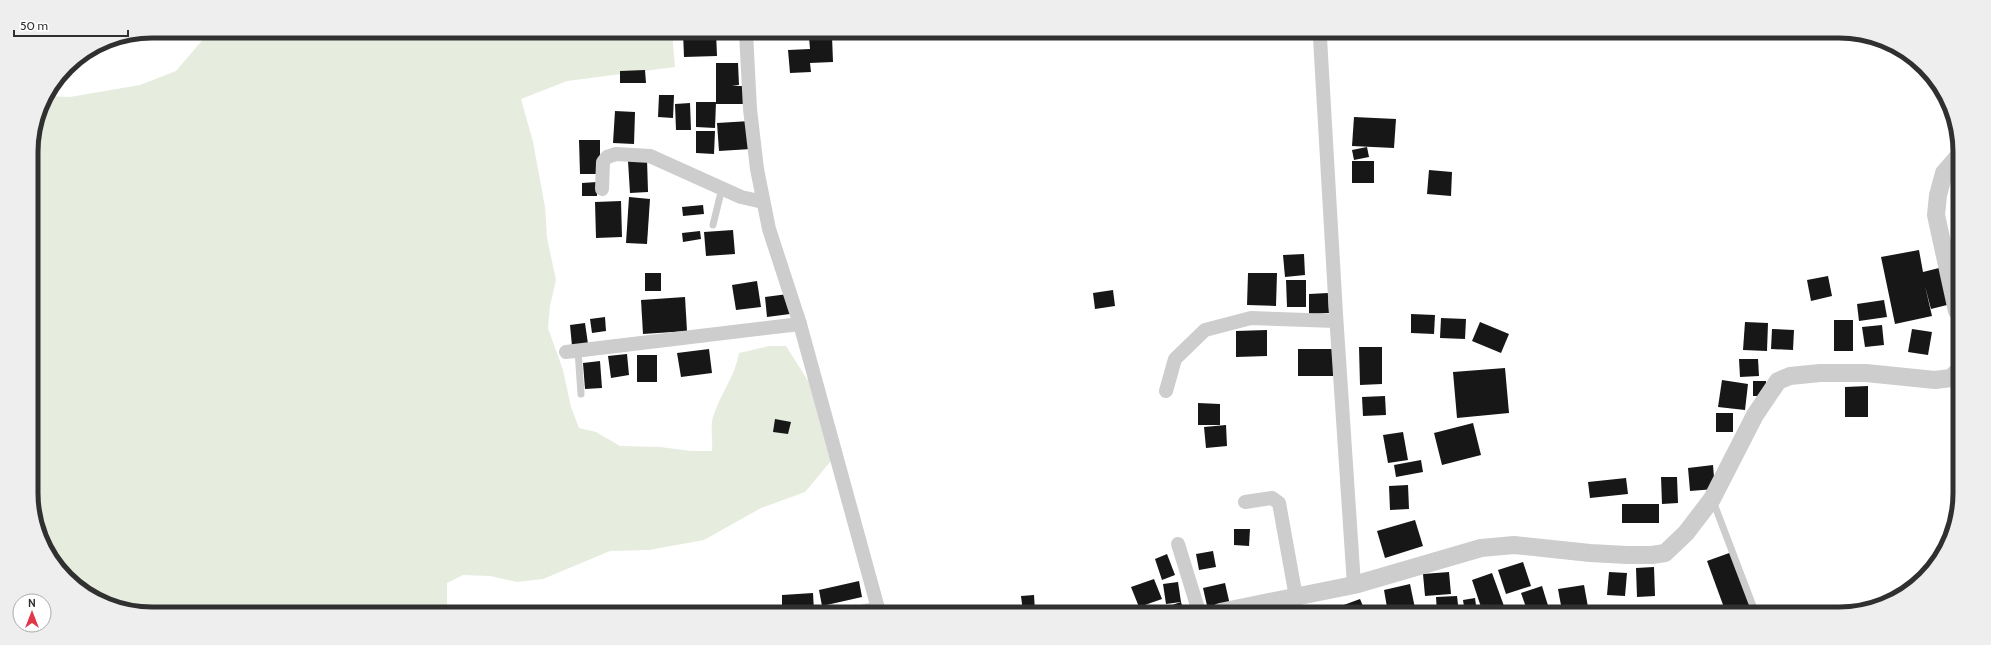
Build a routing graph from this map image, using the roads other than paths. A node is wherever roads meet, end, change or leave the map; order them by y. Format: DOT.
graph roads {
  1 [pos="746,38"];
  2 [pos="1320,38"];
  3 [pos="1953,163"];
  4 [pos="722,188"];
  5 [pos="602,189"];
  6 [pos="763,202"];
  7 [pos="713,225"];
  8 [pos="1951,259"];
  9 [pos="1953,276"];
  10 [pos="1336,321"];
  11 [pos="800,324"];
  12 [pos="572,351"];
  13 [pos="1953,378"];
  14 [pos="1166,391"];
  15 [pos="581,394"];
  16 [pos="1712,498"];
  17 [pos="1245,502"];
  18 [pos="1178,544"];
  19 [pos="1354,585"];
  20 [pos="1296,597"];
  21 [pos="878,607"];
  22 [pos="1197,607"];
  23 [pos="1245,607"];
  24 [pos="1753,607"];
  1 -- 6 [label="street"];
  2 -- 10 [label="street"];
  3 -- 8 [label="street"];
  4 -- 5 [label="street"];
  4 -- 6 [label="street"];
  4 -- 7 [label="lane"];
  6 -- 11 [label="street"];
  8 -- 9 [label="street"];
  10 -- 14 [label="street"];
  10 -- 19 [label="street"];
  11 -- 12 [label="street"];
  11 -- 21 [label="street"];
  12 -- 15 [label="lane"];
  13 -- 16 [label="street"];
  16 -- 19 [label="street"];
  16 -- 24 [label="lane"];
  17 -- 20 [label="street"];
  18 -- 22 [label="street"];
  19 -- 20 [label="street"];
  20 -- 23 [label="street"];
}
